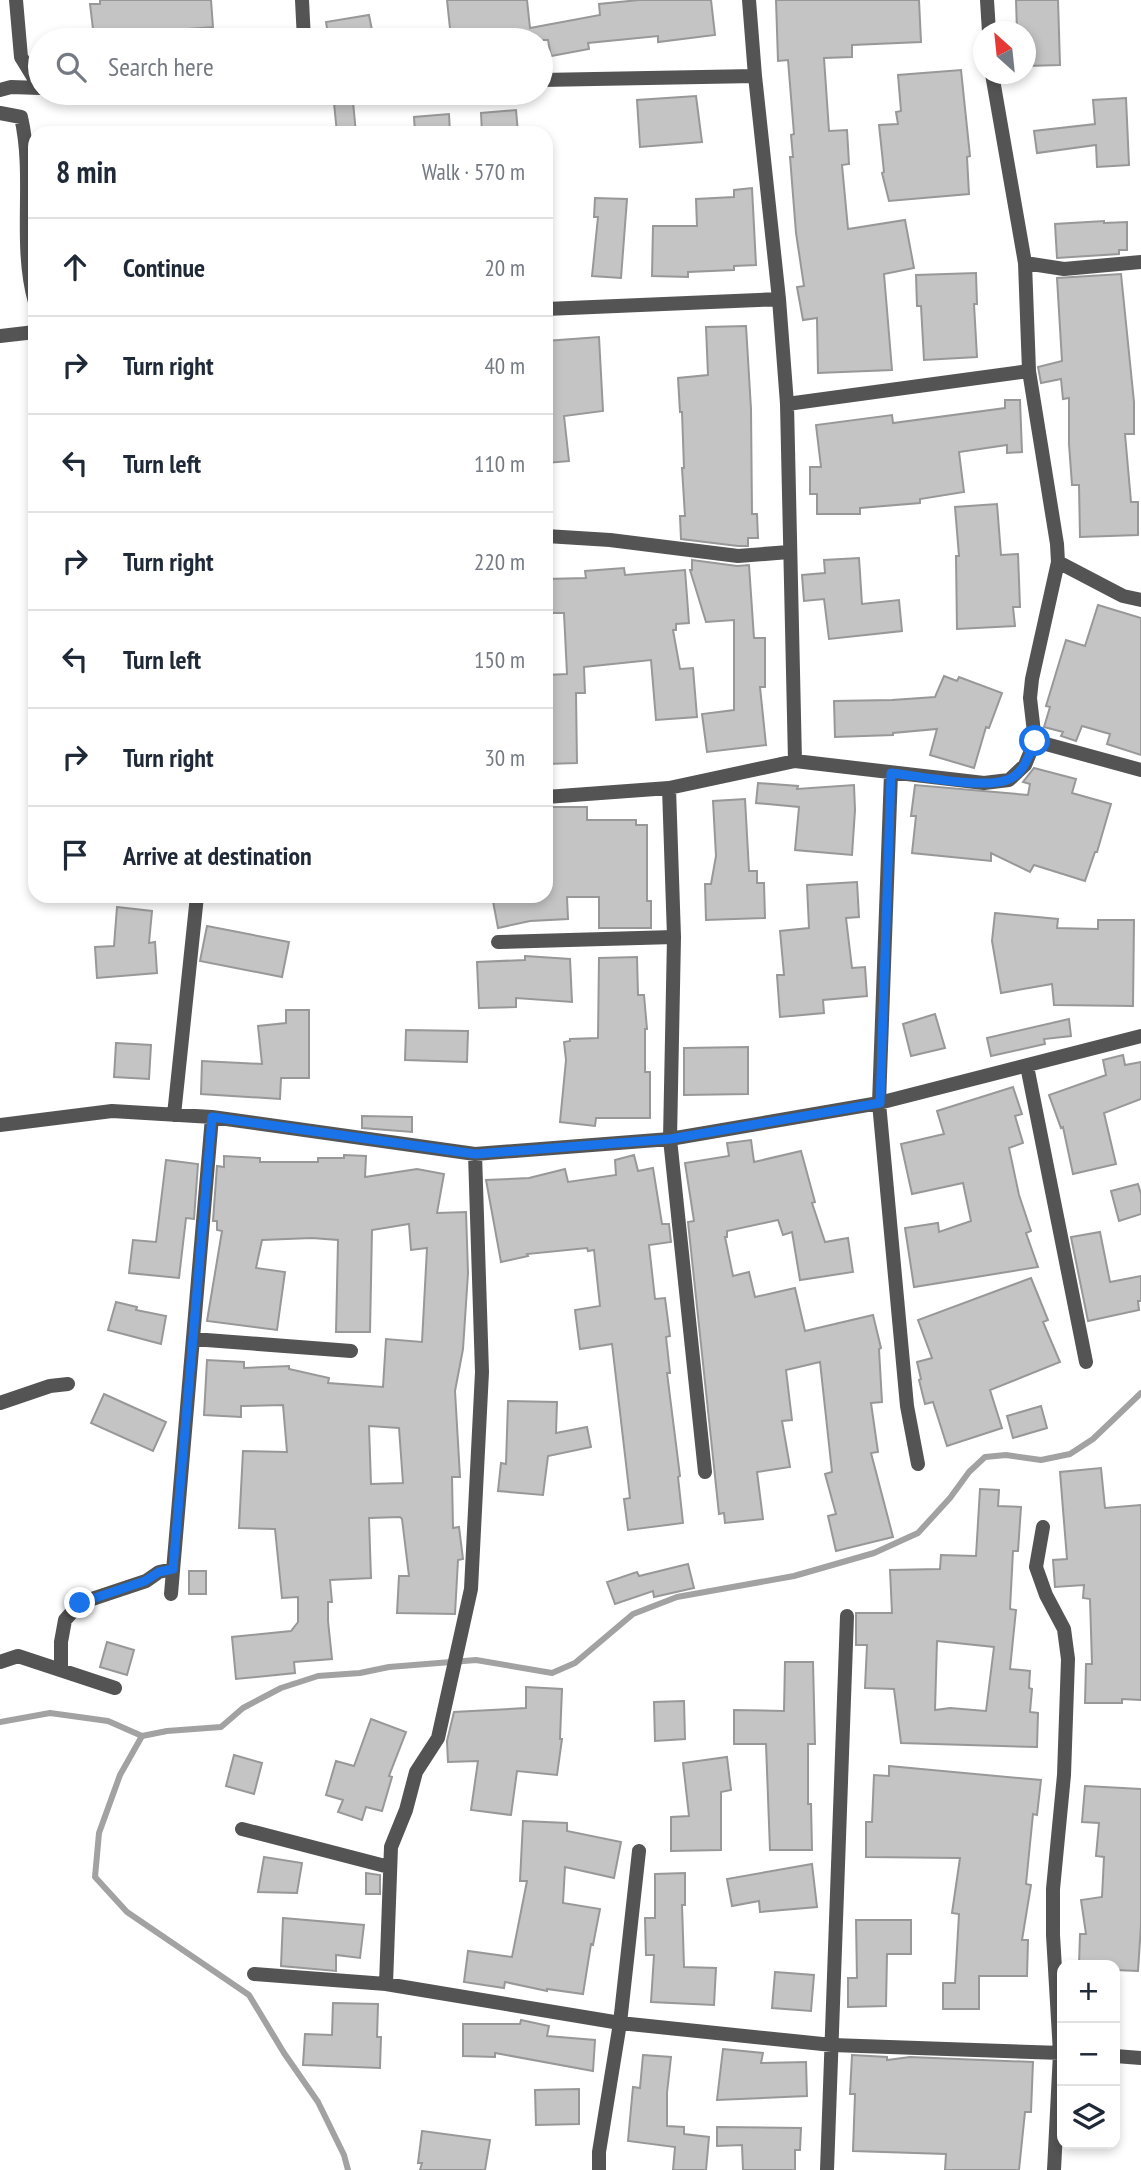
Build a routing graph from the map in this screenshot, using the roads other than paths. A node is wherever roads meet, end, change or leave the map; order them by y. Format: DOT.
graph roads {
  1 [pos="16,0"];
  2 [pos="302,0"];
  3 [pos="749,0"];
  4 [pos="987,0"];
  5 [pos="988,21"];
  6 [pos="303,28"];
  7 [pos="28,68"];
  8 [pos="755,76"];
  9 [pos="553,80"];
  10 [pos="994,84"];
  11 [pos="28,88"];
  12 [pos="0,90"];
  13 [pos="0,113"];
  14 [pos="1141,262"];
  15 [pos="1025,263"];
  16 [pos="28,265"];
  17 [pos="779,299"];
  18 [pos="553,309"];
  19 [pos="28,333"];
  20 [pos="0,336"];
  21 [pos="1028,371"];
  22 [pos="787,404"];
  23 [pos="553,536"];
  24 [pos="789,552"];
  25 [pos="1058,562"];
  26 [pos="1141,600"];
  27 [pos="1035,741"];
  28 [pos="795,761"];
  29 [pos="1141,770"];
  30 [pos="891,773"];
  31 [pos="669,788"];
  32 [pos="553,796"];
  33 [pos="196,903"];
  34 [pos="674,937"];
  35 [pos="498,942"];
  36 [pos="1141,1037"];
  37 [pos="1027,1066"];
  38 [pos="880,1103"];
  39 [pos="174,1115"];
  40 [pos="212,1117"];
  41 [pos="0,1125"];
  42 [pos="670,1139"];
  43 [pos="475,1154"];
  44 [pos="193,1339"];
  45 [pos="351,1351"];
  46 [pos="1086,1362"];
  47 [pos="68,1384"];
  48 [pos="0,1404"];
  49 [pos="918,1464"];
  50 [pos="705,1472"];
  51 [pos="1043,1527"];
  52 [pos="173,1569"];
  53 [pos="171,1594"];
  54 [pos="847,1616"];
  55 [pos="0,1662"];
  56 [pos="61,1670"];
  57 [pos="115,1688"];
  58 [pos="242,1829"];
  59 [pos="639,1851"];
  60 [pos="389,1867"];
  61 [pos="254,1974"];
  62 [pos="386,1984"];
  63 [pos="620,2023"];
  64 [pos="1059,2023"];
  65 [pos="832,2045"];
  66 [pos="1057,2053"];
  67 [pos="1120,2056"];
  68 [pos="1141,2058"];
  69 [pos="1059,2086"];
  70 [pos="599,2170"];
  71 [pos="827,2170"];
  72 [pos="1055,2170"];
  1 -- 7 [label="street"];
  2 -- 6 [label="street"];
  3 -- 8 [label="street"];
  4 -- 5 [label="street"];
  8 -- 9 [label="street"];
  8 -- 17 [label="street"];
  10 -- 15 [label="street"];
  11 -- 12 [label="street"];
  13 -- 16 [label="street"];
  14 -- 15 [label="street"];
  15 -- 21 [label="street"];
  17 -- 18 [label="street"];
  17 -- 22 [label="street"];
  19 -- 20 [label="street"];
  21 -- 22 [label="street"];
  21 -- 25 [label="street"];
  22 -- 24 [label="street"];
  23 -- 24 [label="street"];
  24 -- 28 [label="street"];
  25 -- 26 [label="street"];
  25 -- 27 [label="street"];
  27 -- 29 [label="street"];
  27 -- 30 [label="street"];
  28 -- 30 [label="street"];
  28 -- 31 [label="street"];
  30 -- 38 [label="street"];
  31 -- 32 [label="street"];
  31 -- 34 [label="street"];
  33 -- 39 [label="street"];
  34 -- 35 [label="street"];
  34 -- 42 [label="street"];
  36 -- 37 [label="street"];
  37 -- 38 [label="street"];
  37 -- 46 [label="street"];
  38 -- 42 [label="street"];
  38 -- 49 [label="street"];
  39 -- 40 [label="street"];
  39 -- 41 [label="street"];
  40 -- 43 [label="street"];
  40 -- 44 [label="street"];
  42 -- 43 [label="street"];
  42 -- 50 [label="street"];
  43 -- 60 [label="street"];
  44 -- 45 [label="street"];
  44 -- 52 [label="street"];
  47 -- 48 [label="street"];
  51 -- 64 [label="street"];
  52 -- 53 [label="street"];
  52 -- 56 [label="street"];
  54 -- 65 [label="street"];
  55 -- 56 [label="street"];
  56 -- 57 [label="street"];
  58 -- 60 [label="street"];
  59 -- 63 [label="street"];
  60 -- 62 [label="street"];
  61 -- 62 [label="street"];
  62 -- 63 [label="street"];
  63 -- 65 [label="street"];
  63 -- 70 [label="street"];
  65 -- 66 [label="street"];
  65 -- 71 [label="street"];
  67 -- 68 [label="street"];
  69 -- 72 [label="street"];
}
